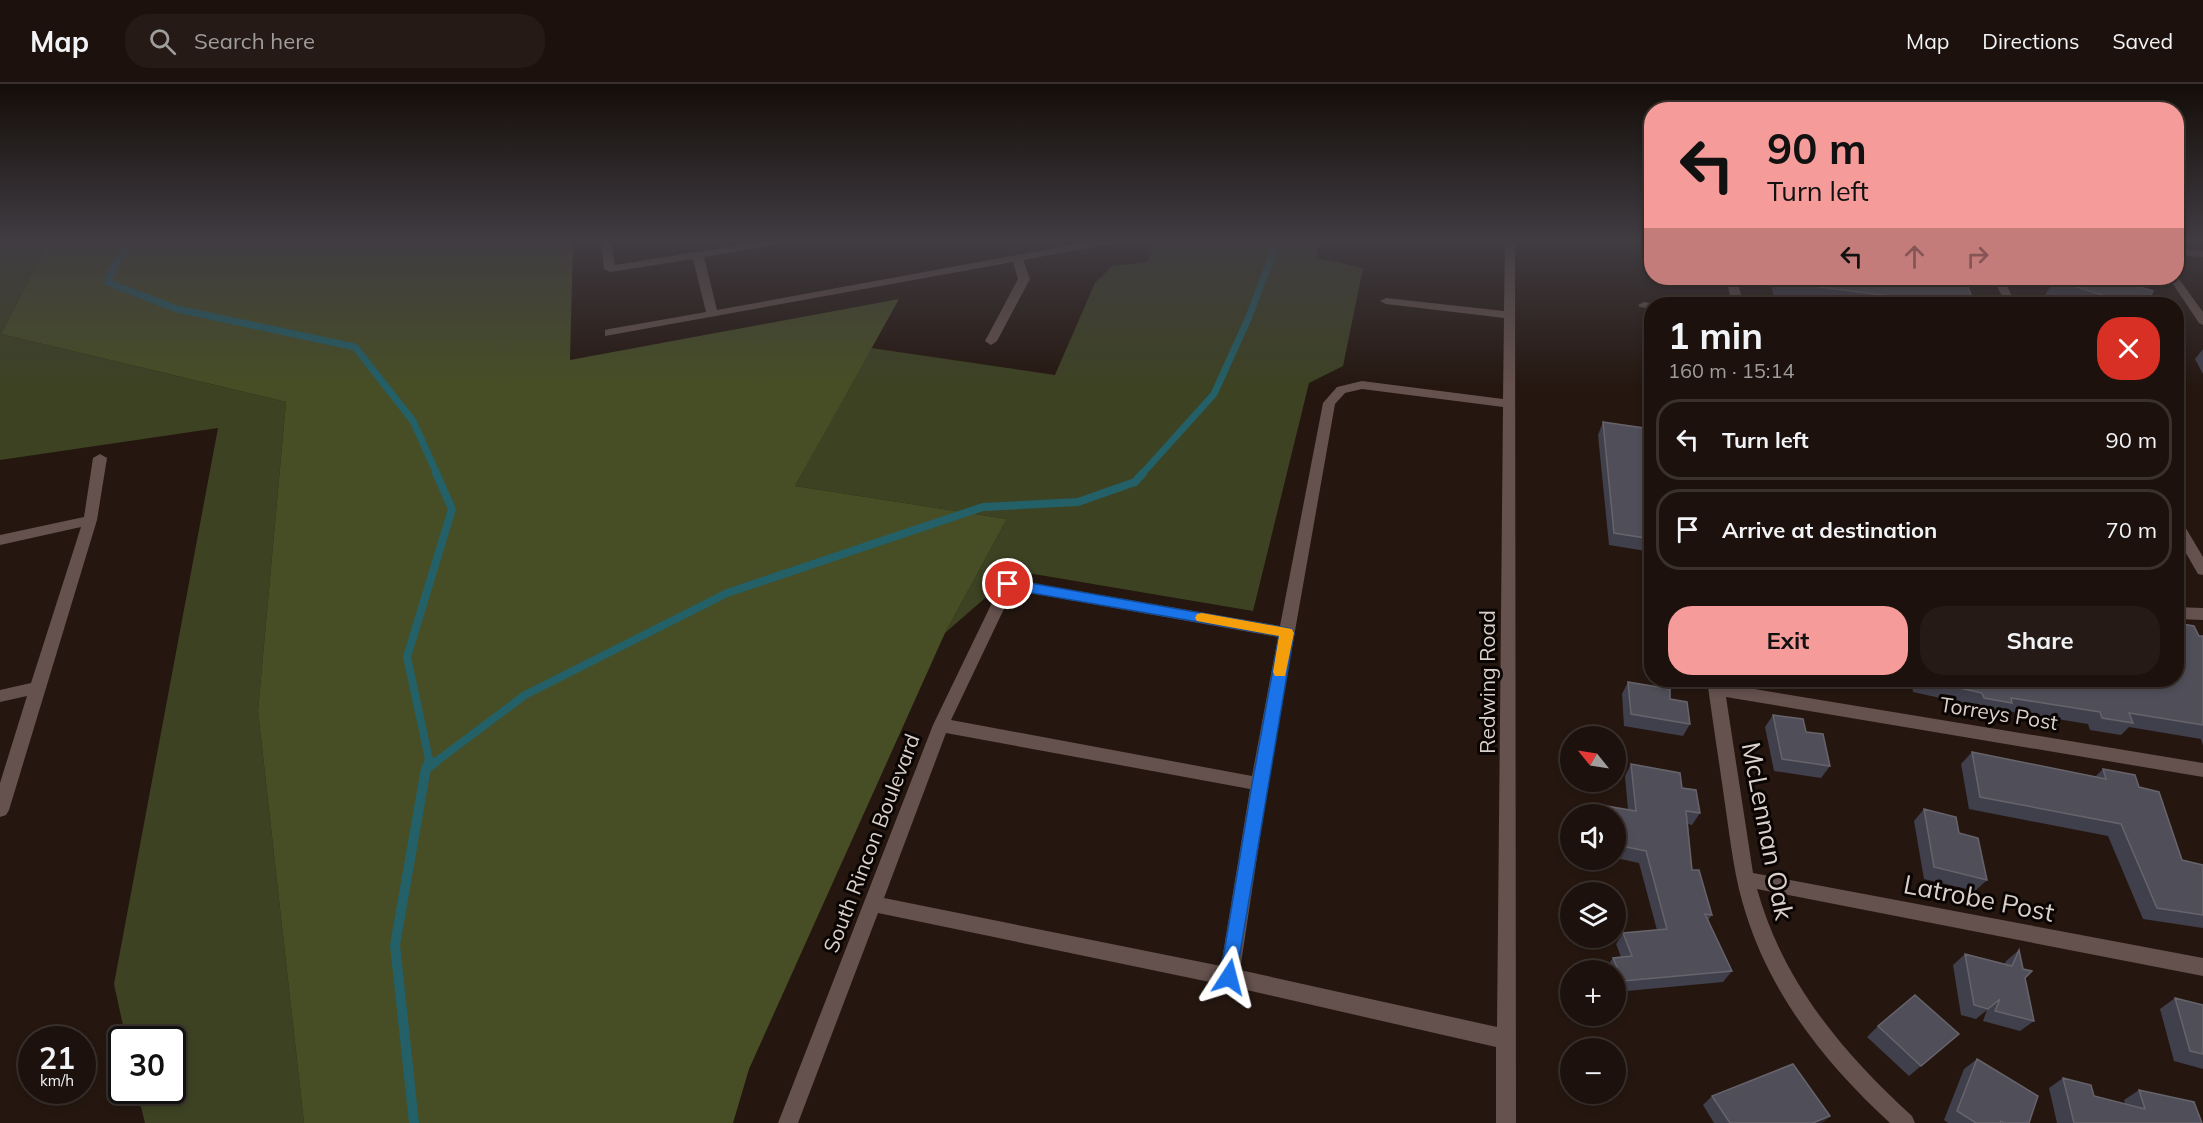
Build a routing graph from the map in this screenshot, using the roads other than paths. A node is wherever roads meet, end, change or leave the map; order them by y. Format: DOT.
graph roads {
  1 [pos="706,289"];
  2 [pos="846,289"];
  3 [pos="1019,289"];
  4 [pos="1509,289"];
  5 [pos="2182,289"];
  6 [pos="1386,301"];
  7 [pos="712,314"];
  8 [pos="1509,315"];
  9 [pos="2203,321"];
  10 [pos="609,333"];
  11 [pos="992,341"];
  12 [pos="1509,404"];
  13 [pos="100,458"];
  14 [pos="90,520"];
  15 [pos="2184,537"];
  16 [pos="0,540"];
  17 [pos="2203,570"];
  18 [pos="2184,613"];
  19 [pos="2203,614"];
  20 [pos="1287,633"];
  21 [pos="1716,687"];
  22 [pos="1733,687"];
  23 [pos="37,688"];
  24 [pos="0,696"];
  25 [pos="941,725"];
  26 [pos="2203,770"];
  27 [pos="1260,784"];
  28 [pos="0,810"];
  29 [pos="1745,879"];
  30 [pos="872,904"];
  31 [pos="2203,967"];
  32 [pos="1229,977"];
  33 [pos="1506,1039"];
  34 [pos="788,1123"];
  35 [pos="1506,1123"];
  36 [pos="1905,1123"];
  1 -- 7 [label="street"];
  2 -- 7 [label="street"];
  3 -- 11 [label="street"];
  4 -- 8 [label="street, Redwing Road"];
  5 -- 9 [label="street"];
  6 -- 8 [label="street"];
  7 -- 10 [label="street"];
  8 -- 12 [label="street, Redwing Road"];
  12 -- 20 [label="street"];
  12 -- 33 [label="street, Redwing Road"];
  13 -- 14 [label="street"];
  14 -- 16 [label="street"];
  14 -- 23 [label="street"];
  15 -- 17 [label="street"];
  18 -- 19 [label="street"];
  20 -- 25 [label="street, South Rincon Boulevard"];
  20 -- 27 [label="street"];
  21 -- 29 [label="street, McLennan Oak"];
  22 -- 26 [label="street, Torreys Post"];
  23 -- 24 [label="street"];
  23 -- 28 [label="street"];
  25 -- 27 [label="street"];
  25 -- 30 [label="street, South Rincon Boulevard"];
  27 -- 32 [label="street"];
  29 -- 31 [label="street, Latrobe Post"];
  29 -- 36 [label="street, McLennan Oak"];
  30 -- 32 [label="street"];
  30 -- 34 [label="street, South Rincon Boulevard"];
  32 -- 33 [label="street"];
  33 -- 35 [label="street, Redwing Road"];
}
